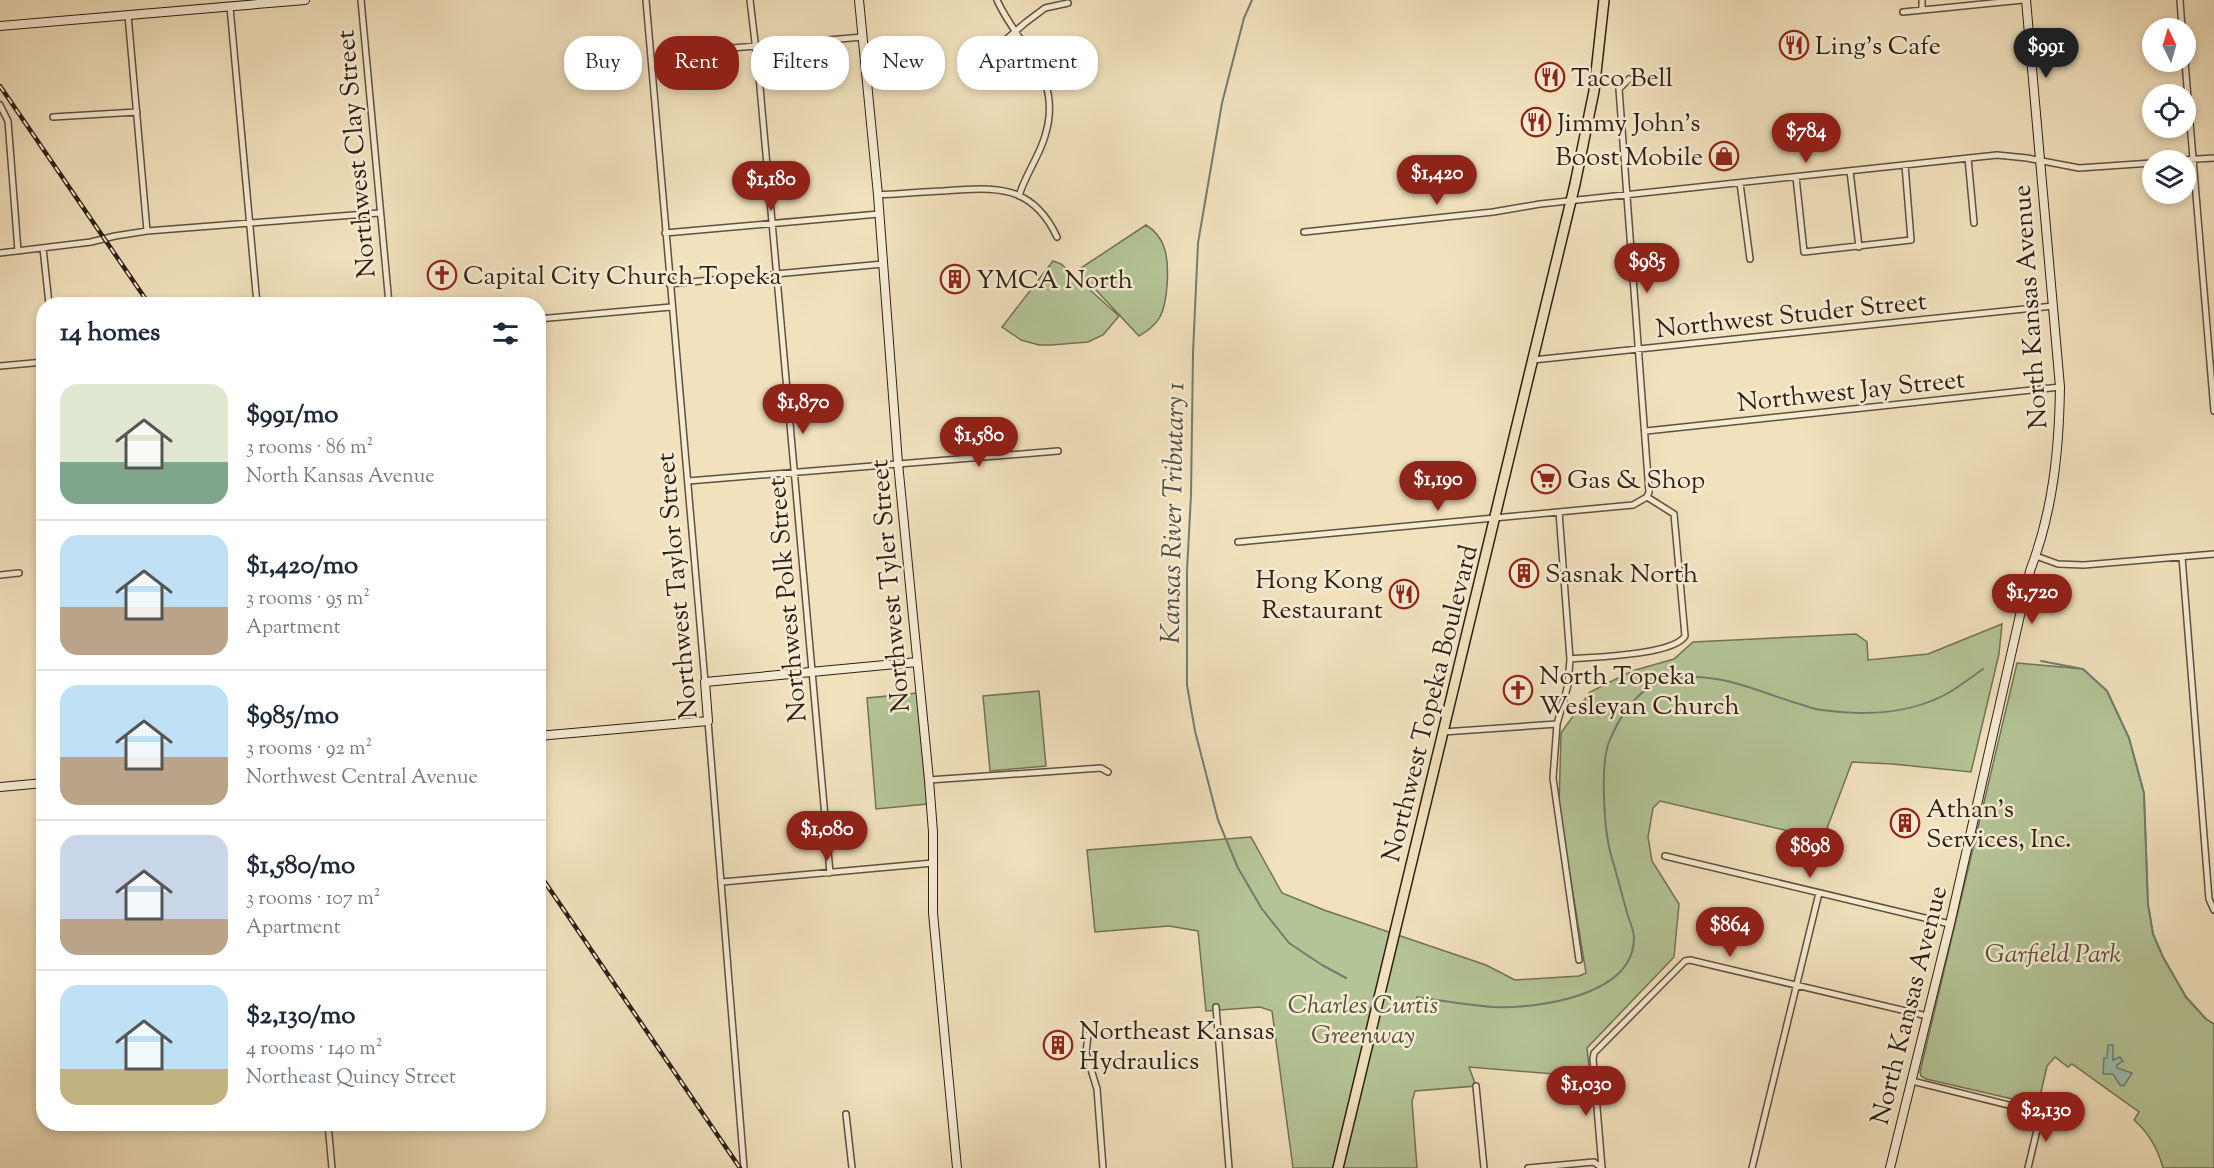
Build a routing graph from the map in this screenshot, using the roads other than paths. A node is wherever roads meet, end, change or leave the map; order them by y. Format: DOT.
graph roads {
  1 [pos="306,0"];
  2 [pos="361,0"];
  3 [pos="646,0"];
  4 [pos="750,0"];
  5 [pos="859,0"];
  6 [pos="997,0"];
  7 [pos="1604,0"];
  8 [pos="1922,0"];
  9 [pos="2025,0"];
  10 [pos="2180,0"];
  11 [pos="1068,3"];
  12 [pos="230,7"];
  13 [pos="1923,10"];
  14 [pos="1903,12"];
  15 [pos="128,15"];
  16 [pos="2181,18"];
  17 [pos="0,26"];
  18 [pos="1015,31"];
  19 [pos="755,36"];
  20 [pos="863,36"];
  21 [pos="1009,36"];
  22 [pos="2186,72"];
  23 [pos="1629,79"];
  24 [pos="760,90"];
  25 [pos="868,90"];
  26 [pos="0,105"];
  27 [pos="137,112"];
  28 [pos="53,117"];
  29 [pos="2192,150"];
  30 [pos="1968,158"];
  31 [pos="2214,158"];
  32 [pos="2196,159"];
  33 [pos="2040,161"];
  34 [pos="2142,164"];
  35 [pos="1905,165"];
  36 [pos="1851,171"];
  37 [pos="1796,177"];
  38 [pos="1740,183"];
  39 [pos="878,195"];
  40 [pos="2196,195"];
  41 [pos="1019,196"];
  42 [pos="1626,196"];
  43 [pos="1571,201"];
  44 [pos="380,213"];
  45 [pos="879,214"];
  46 [pos="249,222"];
  47 [pos="771,223"];
  48 [pos="1974,223"];
  49 [pos="147,231"];
  50 [pos="1305,232"];
  51 [pos="665,233"];
  52 [pos="1058,237"];
  53 [pos="1859,247"];
  54 [pos="43,248"];
  55 [pos="18,251"];
  56 [pos="0,253"];
  57 [pos="1750,260"];
  58 [pos="883,264"];
  59 [pos="777,274"];
  60 [pos="669,284"];
  61 [pos="49,297"];
  62 [pos="256,297"];
  63 [pos="387,297"];
  64 [pos="2053,306"];
  65 [pos="671,308"];
  66 [pos="546,318"];
  67 [pos="1639,349"];
  68 [pos="1533,360"];
  69 [pos="36,363"];
  70 [pos="0,366"];
  71 [pos="2060,387"];
  72 [pos="2214,411"];
  73 [pos="1646,431"];
  74 [pos="1058,451"];
  75 [pos="898,463"];
  76 [pos="794,472"];
  77 [pos="688,481"];
  78 [pos="1647,497"];
  79 [pos="1559,512"];
  80 [pos="1495,518"];
  81 [pos="1238,542"];
  82 [pos="2214,554"];
  83 [pos="2036,556"];
  84 [pos="2182,557"];
  85 [pos="19,573"];
  86 [pos="0,575"];
  87 [pos="1570,659"];
  88 [pos="917,662"];
  89 [pos="812,672"];
  90 [pos="705,682"];
  91 [pos="708,721"];
  92 [pos="1557,724"];
  93 [pos="1443,732"];
  94 [pos="546,735"];
  95 [pos="1108,772"];
  96 [pos="929,780"];
  97 [pos="36,784"];
  98 [pos="0,787"];
  99 [pos="1665,856"];
  100 [pos="933,863"];
  101 [pos="831,873"];
  102 [pos="722,882"];
  103 [pos="1819,893"];
  104 [pos="2213,909"];
  105 [pos="1950,924"];
  106 [pos="1579,960"];
  107 [pos="1797,986"];
  108 [pos="1216,1007"];
  109 [pos="1927,1016"];
  110 [pos="1088,1035"];
  111 [pos="1912,1081"];
  112 [pos="1476,1086"];
  113 [pos="846,1114"];
  114 [pos="329,1131"];
  115 [pos="332,1168"];
  116 [pos="744,1168"];
  117 [pos="852,1168"];
  118 [pos="957,1168"];
  119 [pos="1103,1168"];
  120 [pos="1229,1168"];
  121 [pos="1338,1168"];
  122 [pos="1484,1168"];
  123 [pos="1528,1168"];
  124 [pos="1602,1168"];
  125 [pos="1752,1168"];
  126 [pos="1890,1168"];
  127 [pos="2028,1168"];
  1 -- 12 [label="main road"];
  2 -- 44 [label="street, Northwest Clay Street"];
  3 -- 51 [label="street, Northwest Taylor Street"];
  4 -- 19 [label="street, Northwest Polk Street"];
  5 -- 20 [label="main road, Northwest Tyler Street"];
  6 -- 18 [label="street"];
  7 -- 43 [label="main road, Northwest Topeka Boulevard"];
  8 -- 13 [label="street"];
  9 -- 13 [label="street"];
  9 -- 33 [label="main road, North Kansas Avenue"];
  10 -- 16 [label="street"];
  11 -- 18 [label="street"];
  12 -- 15 [label="main road"];
  12 -- 46 [label="street"];
  13 -- 14 [label="street"];
  15 -- 17 [label="main road"];
  15 -- 27 [label="street"];
  18 -- 21 [label="street"];
  18 -- 41 [label="street"];
  22 -- 29 [label="street"];
  23 -- 42 [label="street"];
  24 -- 47 [label="street, Northwest Polk Street"];
  25 -- 39 [label="main road, Northwest Tyler Street"];
  26 -- 55 [label="street"];
  27 -- 28 [label="street"];
  27 -- 49 [label="street"];
  30 -- 33 [label="street"];
  30 -- 35 [label="street"];
  30 -- 48 [label="street"];
  31 -- 32 [label="street"];
  33 -- 34 [label="street"];
  33 -- 64 [label="main road, North Kansas Avenue"];
  35 -- 36 [label="street"];
  35 -- 53 [label="street"];
  36 -- 37 [label="street"];
  36 -- 53 [label="street"];
  37 -- 38 [label="street"];
  37 -- 53 [label="street"];
  38 -- 42 [label="street"];
  38 -- 57 [label="street"];
  39 -- 41 [label="street"];
  39 -- 45 [label="main road, Northwest Tyler Street"];
  40 -- 72 [label="street"];
  41 -- 52 [label="street"];
  42 -- 43 [label="street"];
  42 -- 67 [label="street"];
  43 -- 50 [label="street"];
  43 -- 68 [label="main road, Northwest Topeka Boulevard"];
  44 -- 46 [label="street"];
  44 -- 63 [label="street, Northwest Clay Street"];
  45 -- 47 [label="street"];
  45 -- 58 [label="main road, Northwest Tyler Street"];
  46 -- 49 [label="street"];
  46 -- 62 [label="street"];
  47 -- 51 [label="street"];
  47 -- 59 [label="street, Northwest Polk Street"];
  49 -- 54 [label="street"];
  51 -- 60 [label="street, Northwest Taylor Street"];
  54 -- 55 [label="street"];
  54 -- 61 [label="street"];
  55 -- 56 [label="street"];
  58 -- 59 [label="street"];
  58 -- 75 [label="main road, Northwest Tyler Street"];
  59 -- 60 [label="street"];
  59 -- 76 [label="street, Northwest Polk Street"];
  60 -- 65 [label="street, Northwest Taylor Street"];
  64 -- 67 [label="street, Northwest Studer Street"];
  64 -- 71 [label="main road, North Kansas Avenue"];
  65 -- 66 [label="street"];
  65 -- 77 [label="street, Northwest Taylor Street"];
  67 -- 68 [label="street, Northwest Studer Street"];
  67 -- 73 [label="street"];
  68 -- 80 [label="main road, Northwest Topeka Boulevard"];
  69 -- 70 [label="street"];
  71 -- 73 [label="street, Northwest Jay Street"];
  71 -- 83 [label="main road, North Kansas Avenue"];
  73 -- 78 [label="street"];
  74 -- 75 [label="street"];
  75 -- 76 [label="street"];
  75 -- 88 [label="main road, Northwest Tyler Street"];
  76 -- 77 [label="street"];
  76 -- 89 [label="street, Northwest Polk Street"];
  77 -- 90 [label="street, Northwest Taylor Street"];
  78 -- 79 [label="street"];
  78 -- 87 [label="street"];
  79 -- 80 [label="street"];
  79 -- 87 [label="street"];
  80 -- 81 [label="street"];
  80 -- 93 [label="main road, Northwest Topeka Boulevard"];
  82 -- 84 [label="street"];
  83 -- 84 [label="street"];
  83 -- 105 [label="main road, North Kansas Avenue"];
  84 -- 104 [label="street"];
  85 -- 86 [label="street"];
  87 -- 92 [label="street"];
  88 -- 89 [label="main road"];
  88 -- 96 [label="main road, Northwest Tyler Street"];
  89 -- 90 [label="main road"];
  89 -- 101 [label="street, Northwest Polk Street"];
  90 -- 91 [label="main road, Northwest Taylor Street"];
  91 -- 94 [label="main road"];
  91 -- 102 [label="street, Northwest Taylor Street"];
  92 -- 93 [label="street"];
  92 -- 106 [label="street"];
  93 -- 121 [label="main road, Northwest Topeka Boulevard"];
  95 -- 96 [label="street"];
  96 -- 100 [label="main road, Northwest Tyler Street"];
  97 -- 98 [label="main road"];
  99 -- 103 [label="street"];
  100 -- 101 [label="street"];
  100 -- 118 [label="main road, Northwest Tyler Street"];
  101 -- 102 [label="street"];
  102 -- 116 [label="street, Northwest Taylor Street"];
  103 -- 105 [label="street"];
  103 -- 107 [label="street"];
  105 -- 109 [label="main road, North Kansas Avenue"];
  107 -- 109 [label="street"];
  107 -- 124 [label="street"];
  107 -- 125 [label="street"];
  108 -- 120 [label="street"];
  109 -- 111 [label="main road, North Kansas Avenue"];
  110 -- 119 [label="street"];
  111 -- 126 [label="main road, North Kansas Avenue"];
  111 -- 127 [label="street"];
  112 -- 122 [label="street"];
  113 -- 117 [label="street"];
  114 -- 115 [label="street"];
  123 -- 124 [label="street"];
}
